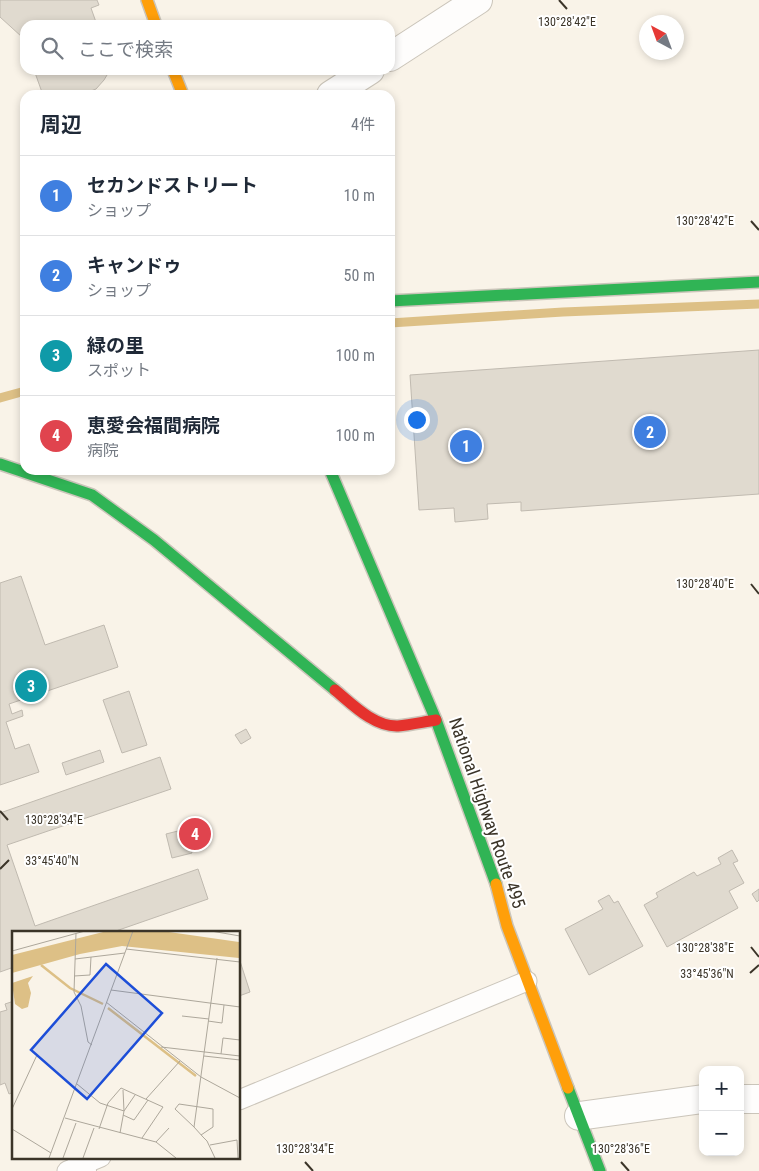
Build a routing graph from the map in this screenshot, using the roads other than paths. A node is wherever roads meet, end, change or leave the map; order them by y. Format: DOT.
graph roads {
  1 [pos="147,0"];
  2 [pos="478,0"];
  3 [pos="154,20"];
  4 [pos="395,54"];
  5 [pos="175,75"];
  6 [pos="362,75"];
  7 [pos="181,90"];
  8 [pos="339,90"];
  9 [pos="759,282"];
  10 [pos="395,301"];
  11 [pos="0,464"];
  12 [pos="20,471"];
  13 [pos="33,475"];
  14 [pos="332,475"];
  15 [pos="436,720"];
  16 [pos="527,981"];
  17 [pos="744,1099"];
  18 [pos="759,1099"];
  19 [pos="240,1100"];
  20 [pos="699,1100"];
  21 [pos="579,1116"];
  22 [pos="600,1171"];
  1 -- 3 [label="main road"];
  2 -- 4 [label="street"];
  5 -- 7 [label="main road"];
  6 -- 8 [label="street"];
  9 -- 10 [label="main road"];
  11 -- 12 [label="main road"];
  13 -- 15 [label="main road"];
  14 -- 15 [label="main road, National Highway Route 495"];
  15 -- 16 [label="main road, National Highway Route 495"];
  16 -- 19 [label="lane"];
  16 -- 21 [label="main road, National Highway Route 495"];
  17 -- 18 [label="street"];
  20 -- 21 [label="street"];
  21 -- 22 [label="main road, National Highway Route 495"];
}
